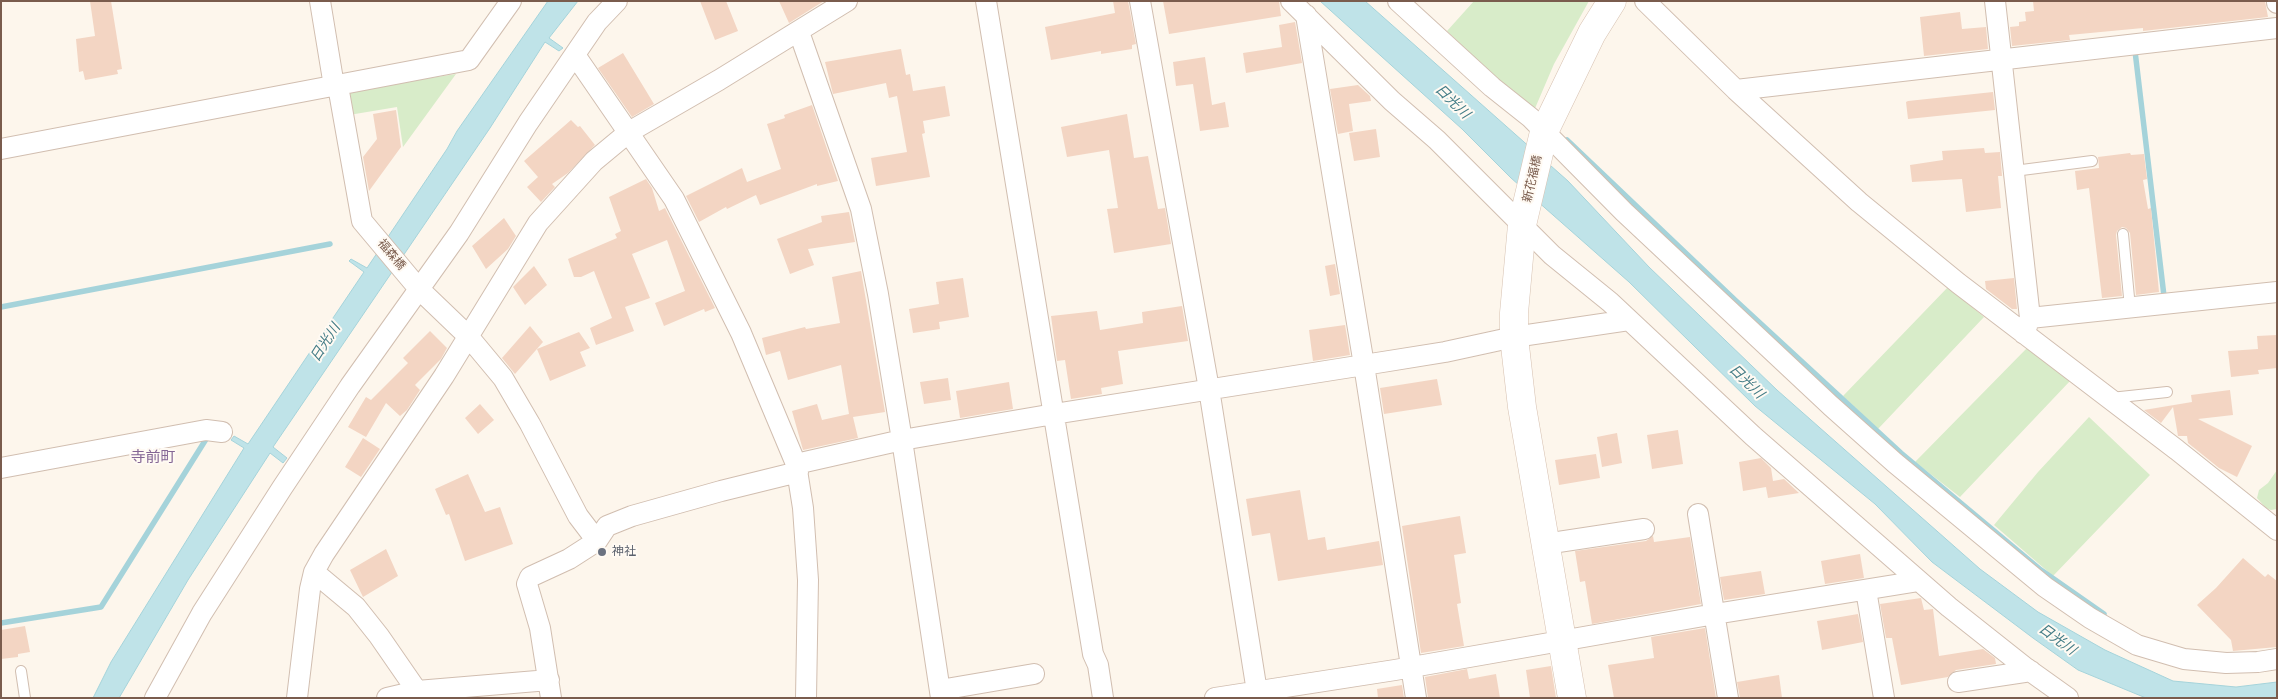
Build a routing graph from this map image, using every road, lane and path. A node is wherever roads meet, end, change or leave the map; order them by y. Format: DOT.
graph roads {
  1 [pos="320,1"];
  2 [pos="511,1"];
  3 [pos="617,1"];
  4 [pos="847,1"];
  5 [pos="986,1"];
  6 [pos="1140,1"];
  7 [pos="1291,1"];
  8 [pos="1398,1"];
  9 [pos="1612,1"];
  10 [pos="1645,1"];
  11 [pos="1995,1"];
  12 [pos="1306,15"];
  13 [pos="2277,28"];
  14 [pos="798,32"];
  15 [pos="575,55"];
  16 [pos="2001,60"];
  17 [pos="336,86"];
  18 [pos="1736,90"];
  19 [pos="629,132"];
  20 [pos="1544,132"];
  21 [pos="1,149"];
  22 [pos="2092,161"];
  23 [pos="2014,171"];
  24 [pos="1522,225"];
  25 [pos="2123,234"];
  26 [pos="419,289"];
  27 [pos="2277,292"];
  28 [pos="2130,308"];
  29 [pos="1629,320"];
  30 [pos="2027,326"];
  31 [pos="468,336"];
  32 [pos="1514,337"];
  33 [pos="1364,365"];
  34 [pos="1209,389"];
  35 [pos="2168,392"];
  36 [pos="2109,399"];
  37 [pos="1054,414"];
  38 [pos="222,432"];
  39 [pos="902,440"];
  40 [pos="1,468"];
  41 [pos="797,468"];
  42 [pos="1698,514"];
  43 [pos="1644,529"];
  44 [pos="2277,530"];
  45 [pos="597,541"];
  46 [pos="1545,544"];
  47 [pos="314,572"];
  48 [pos="1919,581"];
  49 [pos="1866,590"];
  50 [pos="1715,614"];
  51 [pos="1562,640"];
  52 [pos="2277,659"];
  53 [pos="1411,667"];
  54 [pos="21,670"];
  55 [pos="2033,672"];
  56 [pos="1034,674"];
  57 [pos="1958,682"];
  58 [pos="550,689"];
  59 [pos="417,691"];
  60 [pos="940,694"];
  61 [pos="1258,694"];
  62 [pos="25,698"];
  63 [pos="155,698"];
  64 [pos="297,698"];
  65 [pos="387,698"];
  66 [pos="806,698"];
  67 [pos="1103,698"];
  68 [pos="1215,698"];
  69 [pos="1416,698"];
  70 [pos="1572,698"];
  71 [pos="1728,698"];
  72 [pos="1884,698"];
  73 [pos="2039,698"];
  74 [pos="2068,698"];
  1 -- 17 [label="street"];
  2 -- 17 [label="street"];
  3 -- 15 [label="street"];
  4 -- 14 [label="street"];
  5 -- 37 [label="street"];
  6 -- 34 [label="street"];
  7 -- 12 [label="street"];
  8 -- 20 [label="street"];
  9 -- 20 [label="street, 新花福橋"];
  10 -- 18 [label="street"];
  11 -- 16 [label="street"];
  12 -- 24 [label="street"];
  12 -- 33 [label="street"];
  13 -- 16 [label="street"];
  14 -- 19 [label="street"];
  14 -- 39 [label="street"];
  15 -- 19 [label="street"];
  15 -- 26 [label="street"];
  16 -- 18 [label="street"];
  16 -- 23 [label="street"];
  17 -- 21 [label="street"];
  17 -- 26 [label="street, 福森橋"];
  18 -- 30 [label="street"];
  19 -- 31 [label="street"];
  19 -- 41 [label="street"];
  20 -- 24 [label="street, 新花福橋"];
  20 -- 52 [label="street"];
  22 -- 23 [label="lane"];
  23 -- 30 [label="street"];
  24 -- 29 [label="street"];
  24 -- 32 [label="street, 新花福橋"];
  25 -- 28 [label="lane"];
  26 -- 31 [label="street, 福森橋"];
  26 -- 63 [label="street"];
  27 -- 28 [label="street"];
  28 -- 30 [label="street"];
  29 -- 32 [label="street"];
  29 -- 48 [label="street"];
  30 -- 36 [label="street"];
  31 -- 45 [label="street, 福森橋"];
  31 -- 47 [label="street"];
  32 -- 33 [label="street"];
  32 -- 46 [label="street, 新花福橋"];
  33 -- 34 [label="street"];
  33 -- 53 [label="street"];
  34 -- 37 [label="street"];
  34 -- 61 [label="street"];
  35 -- 36 [label="lane"];
  36 -- 44 [label="street"];
  37 -- 39 [label="street"];
  37 -- 67 [label="street"];
  38 -- 40 [label="street"];
  39 -- 41 [label="street"];
  39 -- 60 [label="street"];
  41 -- 45 [label="street"];
  41 -- 66 [label="street"];
  42 -- 50 [label="street"];
  43 -- 46 [label="street"];
  45 -- 58 [label="street"];
  46 -- 51 [label="street, 新花福橋"];
  47 -- 59 [label="street"];
  47 -- 64 [label="street"];
  48 -- 49 [label="street"];
  48 -- 55 [label="street"];
  49 -- 50 [label="street"];
  49 -- 72 [label="street"];
  50 -- 51 [label="street"];
  50 -- 71 [label="street"];
  51 -- 53 [label="street"];
  51 -- 70 [label="street, 新花福橋"];
  53 -- 61 [label="street"];
  53 -- 69 [label="street"];
  54 -- 62 [label="lane"];
  55 -- 57 [label="street"];
  55 -- 73 [label="street"];
  55 -- 74 [label="street"];
  56 -- 60 [label="street"];
  58 -- 59 [label="street"];
  59 -- 65 [label="street"];
  61 -- 68 [label="street"];
}
